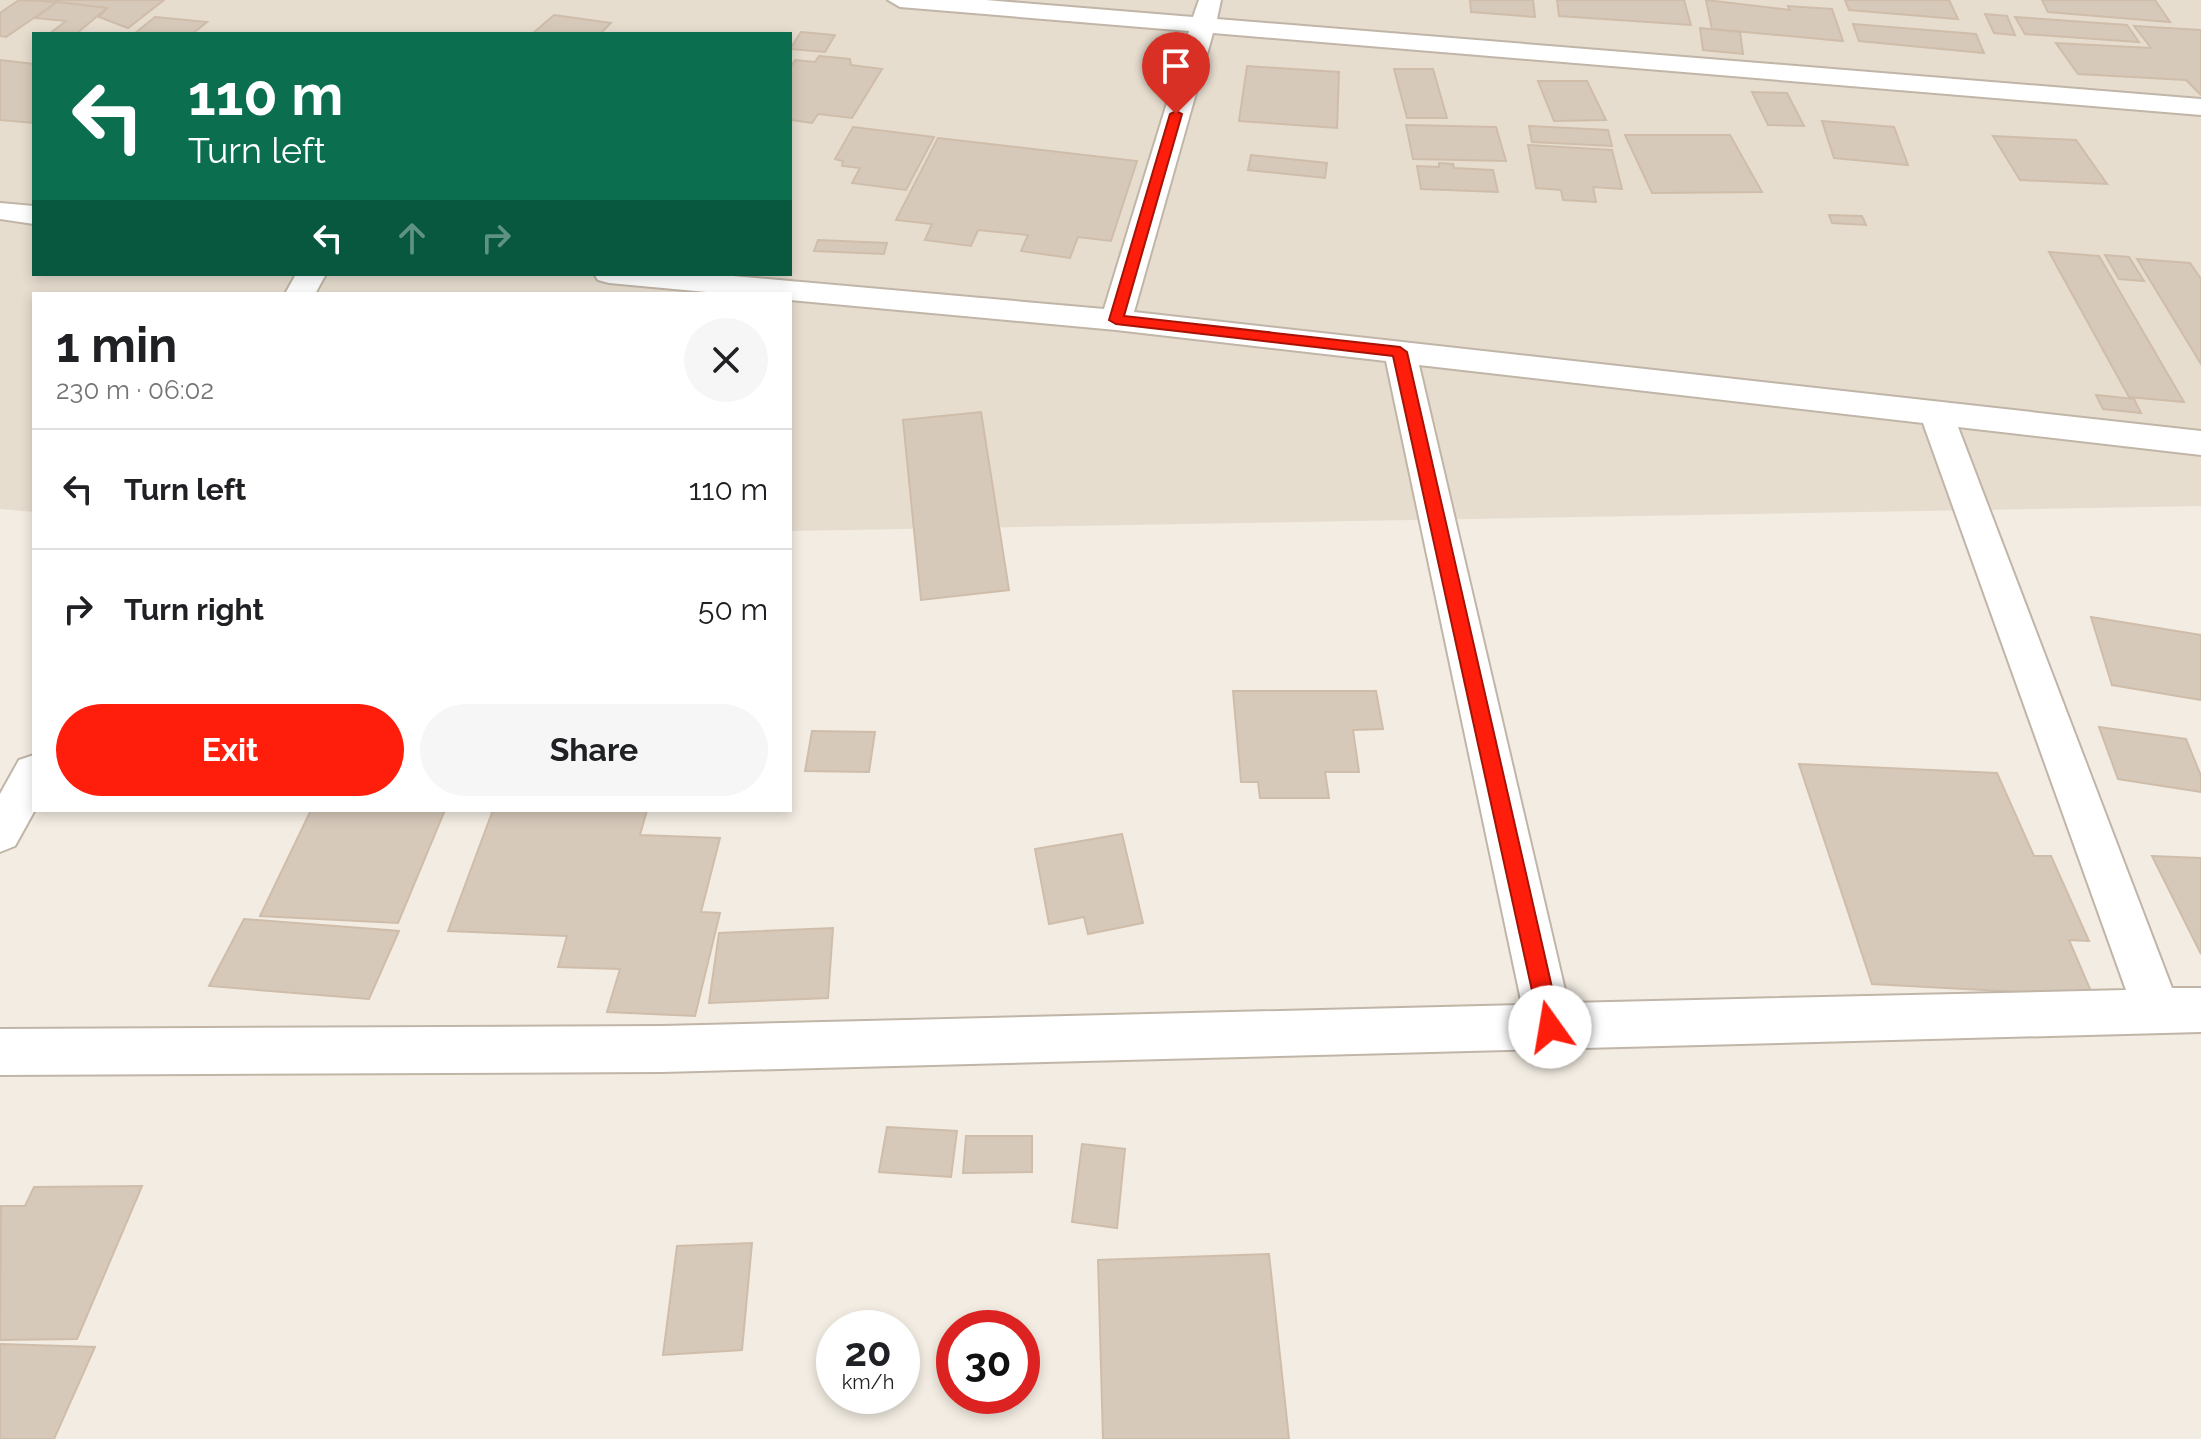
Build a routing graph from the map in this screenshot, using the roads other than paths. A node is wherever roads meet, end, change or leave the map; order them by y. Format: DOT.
graph roads {
  1 [pos="900,0"];
  2 [pos="1206,13"];
  3 [pos="2201,107"];
  4 [pos="0,211"];
  5 [pos="32,215"];
  6 [pos="631,276"];
  7 [pos="1116,320"];
  8 [pos="1400,352"];
  9 [pos="1936,413"];
  10 [pos="2201,443"];
  11 [pos="32,776"];
  12 [pos="0,833"];
  13 [pos="2179,1010"];
  14 [pos="1550,1027"];
  15 [pos="0,1052"];
  1 -- 2 [label="street"];
  2 -- 3 [label="street"];
  2 -- 7 [label="street"];
  4 -- 5 [label="street"];
  6 -- 7 [label="street"];
  7 -- 8 [label="street"];
  8 -- 9 [label="street"];
  8 -- 14 [label="street"];
  9 -- 10 [label="street"];
  9 -- 13 [label="street"];
  11 -- 12 [label="street"];
  13 -- 14 [label="street"];
  14 -- 15 [label="street"];
}
